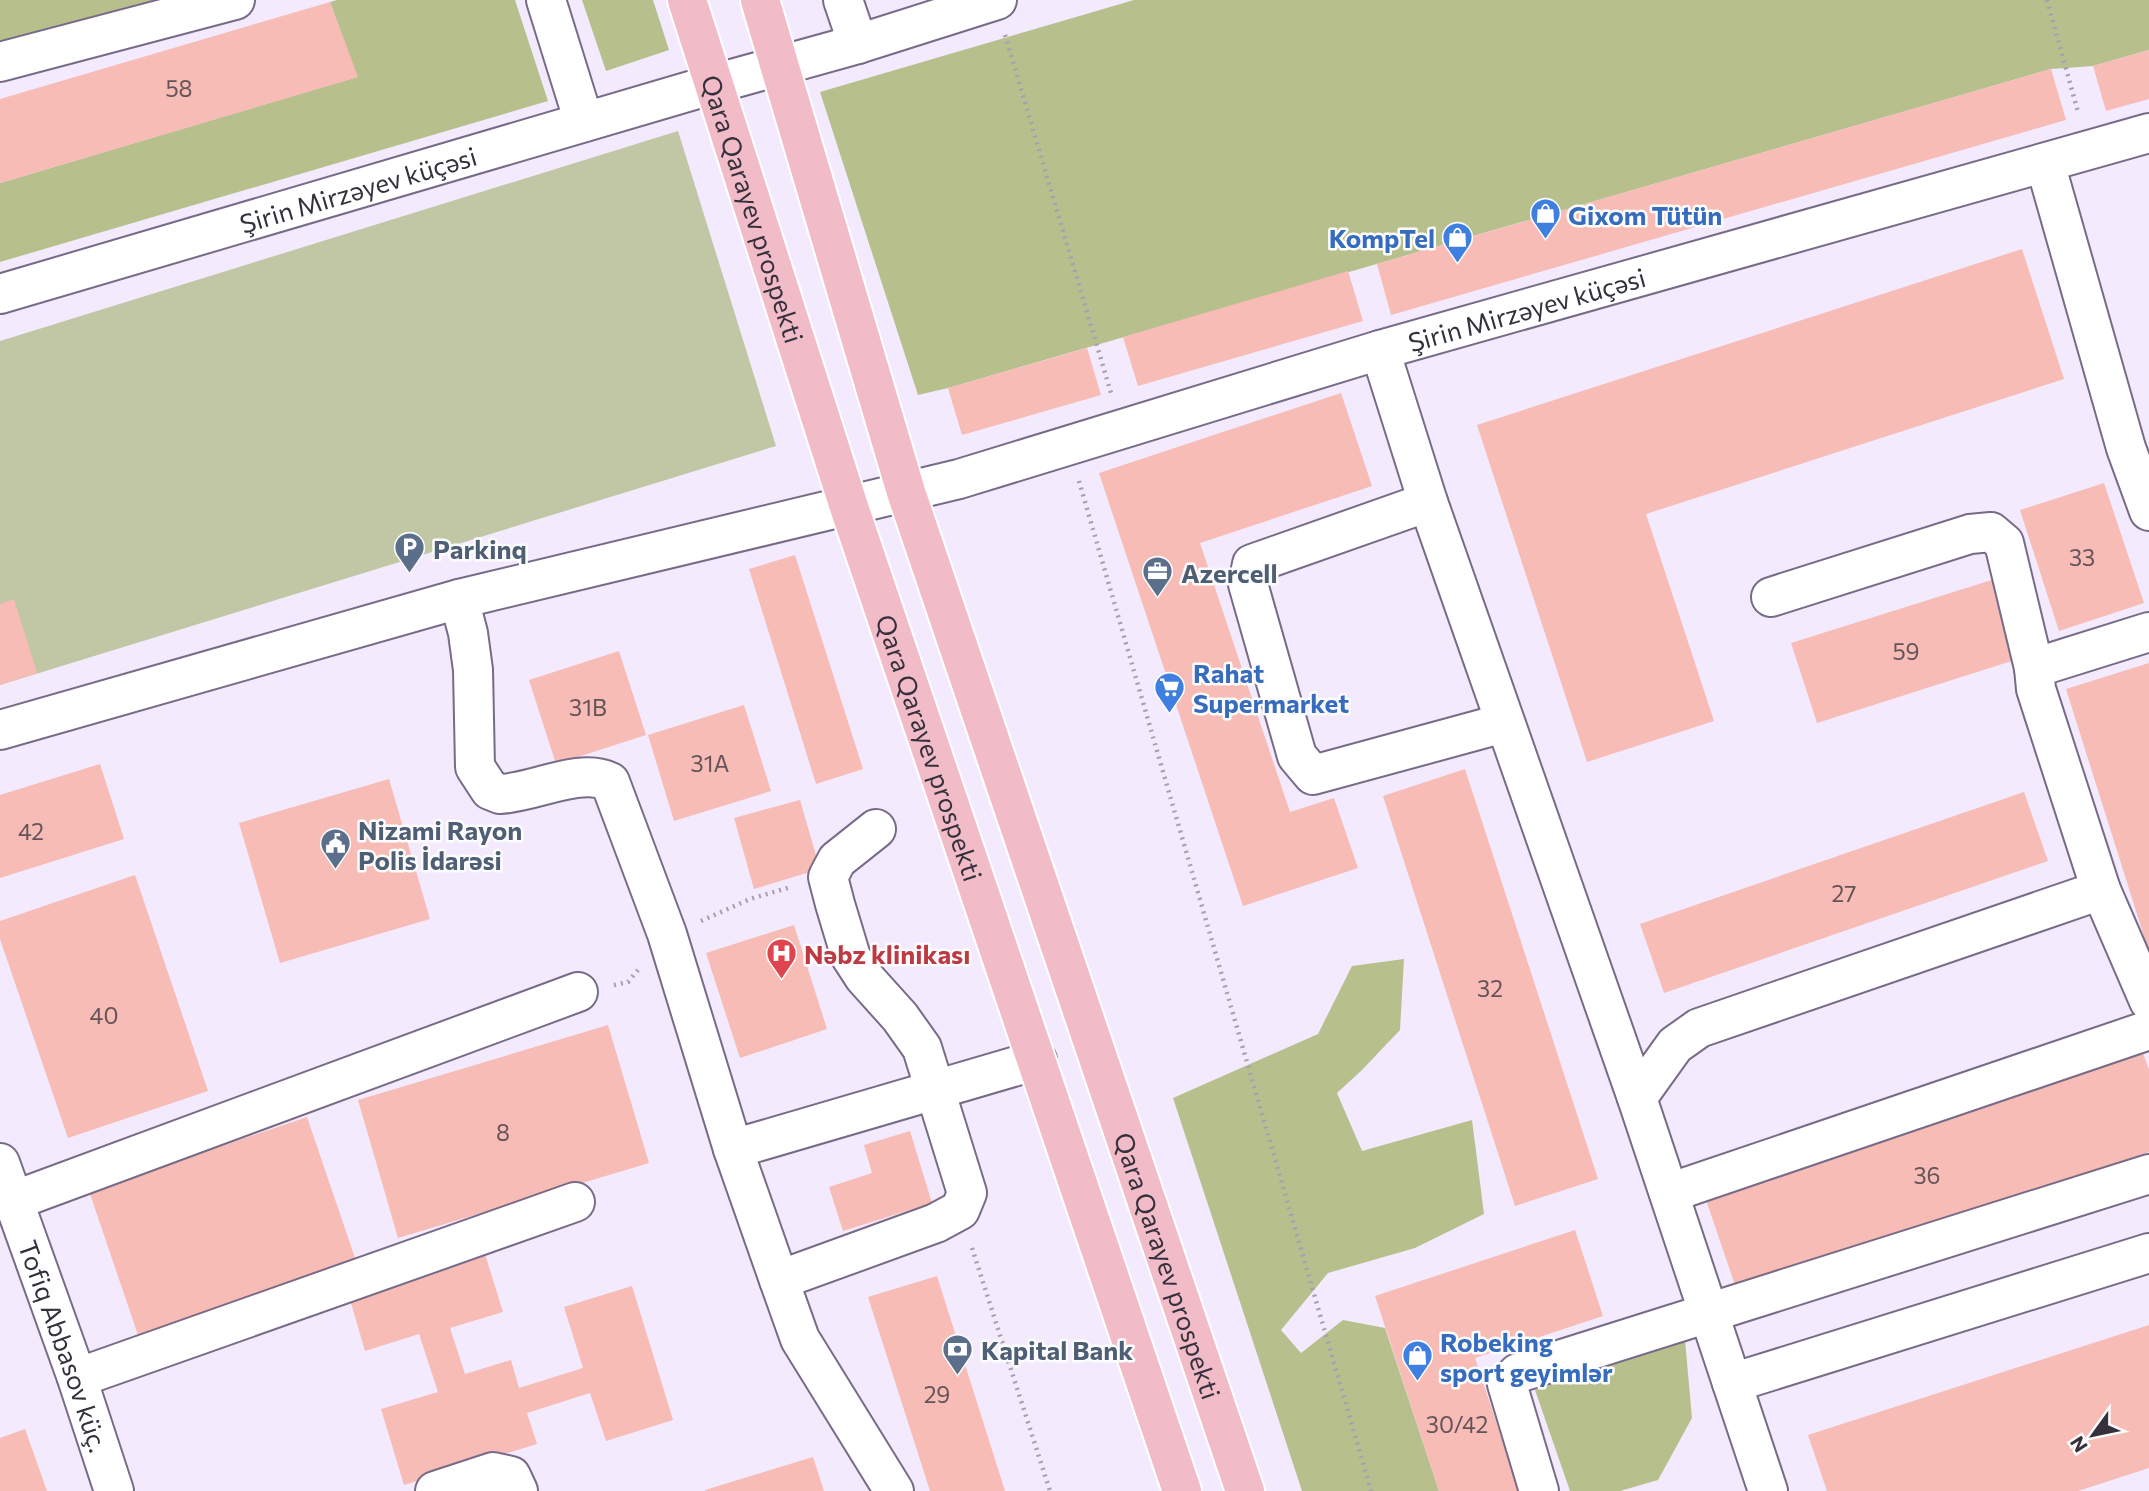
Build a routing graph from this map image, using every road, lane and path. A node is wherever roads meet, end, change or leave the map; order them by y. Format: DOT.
graph roads {
  1 [pos="235,0"];
  2 [pos="546,0"];
  3 [pos="687,0"];
  4 [pos="760,0"];
  5 [pos="843,0"];
  6 [pos="995,0"];
  7 [pos="2047,0"];
  8 [pos="858,44"];
  9 [pos="0,62"];
  10 [pos="782,67"];
  11 [pos="714,84"];
  12 [pos="584,122"];
  13 [pos="2149,133"];
  14 [pos="2089,150"];
  15 [pos="2045,163"];
  16 [pos="0,294"];
  17 [pos="1380,350"];
  18 [pos="1112,395"];
  19 [pos="1068,446"];
  20 [pos="906,492"];
  21 [pos="1428,502"];
  22 [pos="849,507"];
  23 [pos="2149,511"];
  24 [pos="1771,597"];
  25 [pos="459,599"];
  26 [pos="2149,632"];
  27 [pos="2034,668"];
  28 [pos="1504,723"];
  29 [pos="0,730"];
  30 [pos="876,829"];
  31 [pos="2101,890"];
  32 [pos="578,992"];
  33 [pos="2149,1000"];
  34 [pos="2149,1030"];
  35 [pos="1037,1059"];
  36 [pos="936,1089"];
  37 [pos="1637,1098"];
  38 [pos="733,1149"];
  39 [pos="0,1163"];
  40 [pos="2149,1174"];
  41 [pos="1669,1193"];
  42 [pos="13,1201"];
  43 [pos="575,1202"];
  44 [pos="960,1210"];
  45 [pos="2149,1253"];
  46 [pos="779,1280"];
  47 [pos="1709,1312"];
  48 [pos="77,1378"];
  49 [pos="1732,1383"];
  50 [pos="114,1491"];
  51 [pos="435,1491"];
  52 [pos="518,1491"];
  53 [pos="894,1491"];
  54 [pos="1051,1491"];
  55 [pos="1182,1491"];
  56 [pos="1245,1491"];
  57 [pos="1371,1491"];
  58 [pos="1539,1491"];
  59 [pos="1768,1491"];
  1 -- 9 [label="street"];
  2 -- 12 [label="street"];
  3 -- 11 [label="main road, Qara Qarayev prospekti"];
  4 -- 10 [label="main road, Qara Qarayev prospekti"];
  5 -- 8 [label="street"];
  6 -- 8 [label="street"];
  6 -- 18 [label="path"];
  7 -- 14 [label="path"];
  8 -- 10 [label="street, Şirin Mirzəyev küçəsi"];
  10 -- 11 [label="street, Şirin Mirzəyev küçəsi"];
  10 -- 20 [label="main road, Qara Qarayev prospekti"];
  11 -- 12 [label="street, Şirin Mirzəyev küçəsi"];
  11 -- 22 [label="main road, Qara Qarayev prospekti"];
  12 -- 16 [label="street, Şirin Mirzəyev küçəsi"];
  13 -- 14 [label="street, Şirin Mirzəyev küçəsi"];
  14 -- 15 [label="street, Şirin Mirzəyev küçəsi"];
  15 -- 17 [label="street, Şirin Mirzəyev küçəsi"];
  15 -- 23 [label="street"];
  17 -- 19 [label="street, Şirin Mirzəyev küçəsi"];
  17 -- 21 [label="street"];
  19 -- 20 [label="street, Şirin Mirzəyev küçəsi"];
  19 -- 57 [label="path"];
  20 -- 22 [label="street, Şirin Mirzəyev küçəsi"];
  20 -- 56 [label="main road, Qara Qarayev prospekti"];
  21 -- 28 [label="street"];
  21 -- 28 [label="street"];
  22 -- 25 [label="street, Şirin Mirzəyev küçəsi"];
  22 -- 35 [label="main road, Qara Qarayev prospekti"];
  24 -- 27 [label="street"];
  25 -- 29 [label="street, Şirin Mirzəyev küçəsi"];
  25 -- 38 [label="street"];
  26 -- 27 [label="street"];
  27 -- 31 [label="street"];
  28 -- 37 [label="street"];
  30 -- 36 [label="street"];
  31 -- 33 [label="street"];
  31 -- 37 [label="street"];
  32 -- 42 [label="street"];
  34 -- 41 [label="street"];
  35 -- 36 [label="street"];
  35 -- 55 [label="main road, Qara Qarayev prospekti"];
  36 -- 38 [label="street"];
  36 -- 44 [label="street"];
  37 -- 41 [label="street"];
  38 -- 46 [label="street"];
  39 -- 42 [label="street, Tofiq Abbasov küç."];
  40 -- 47 [label="street"];
  41 -- 47 [label="street"];
  42 -- 48 [label="street, Tofiq Abbasov küç."];
  43 -- 48 [label="street"];
  44 -- 46 [label="street"];
  44 -- 54 [label="path"];
  45 -- 49 [label="street"];
  46 -- 53 [label="street"];
  47 -- 49 [label="street"];
  47 -- 58 [label="street"];
  48 -- 50 [label="street, Tofiq Abbasov küç."];
  49 -- 59 [label="street"];
  51 -- 52 [label="street"];
}
